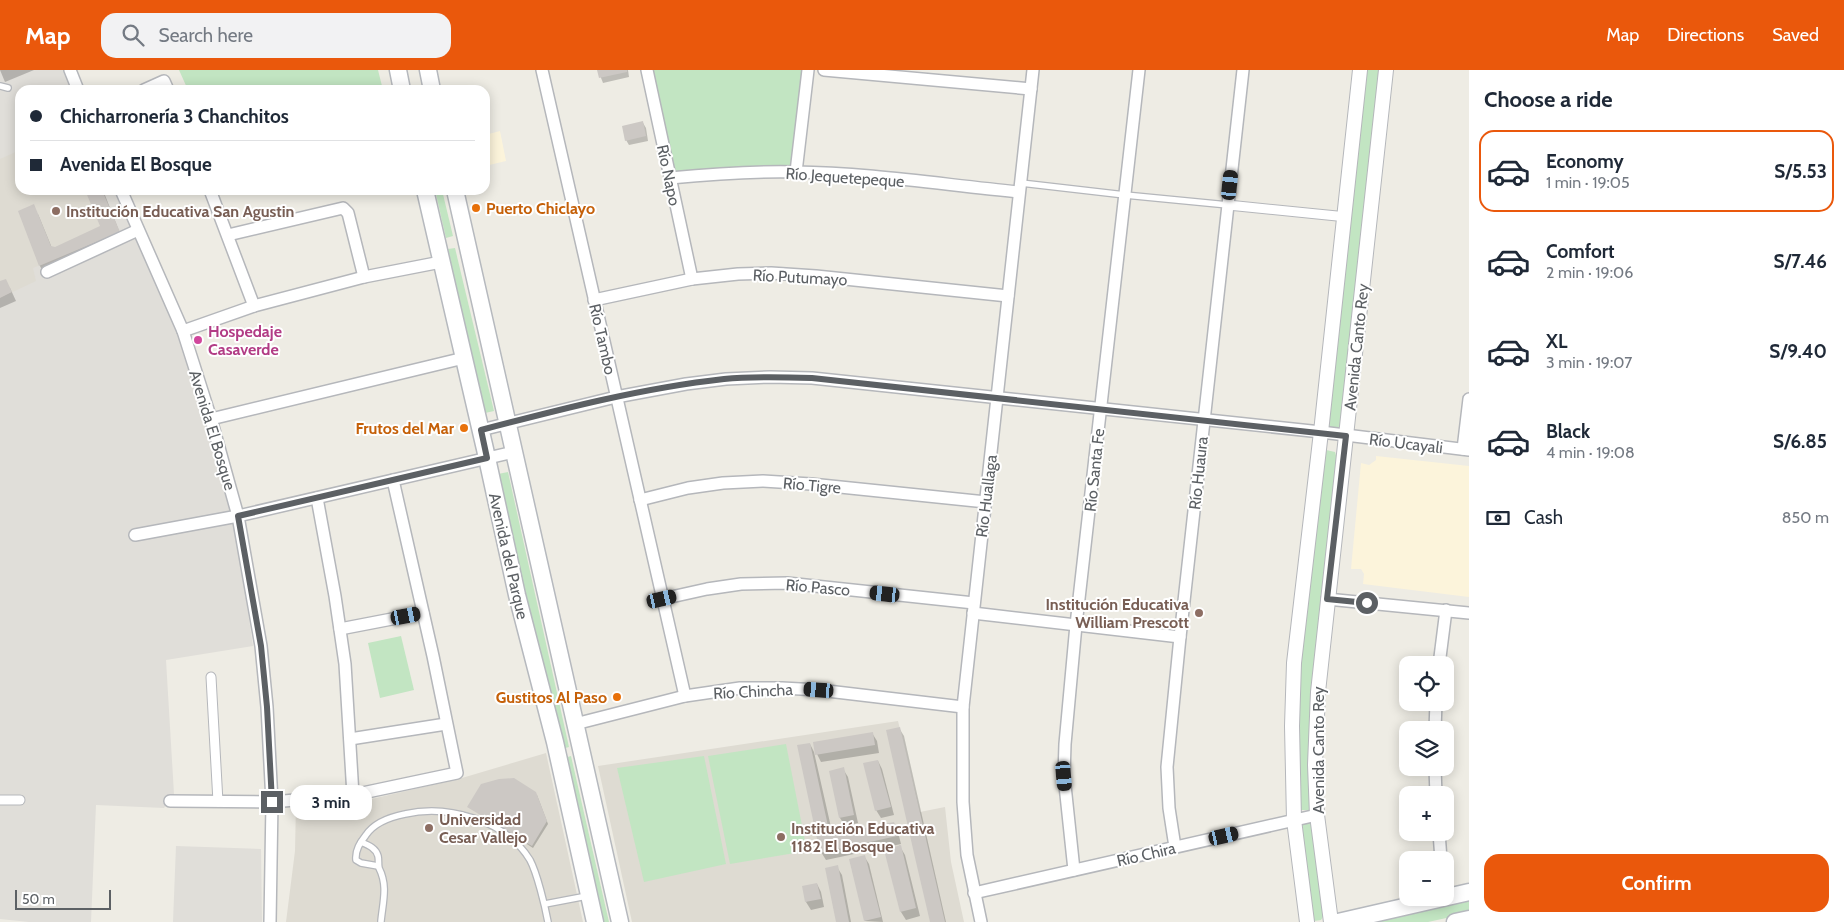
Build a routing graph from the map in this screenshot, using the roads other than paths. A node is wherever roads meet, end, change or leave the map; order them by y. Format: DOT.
graph roads {
  1 [pos="70,70"];
  2 [pos="398,70"];
  3 [pos="428,70"];
  4 [pos="542,70"];
  5 [pos="647,70"];
  6 [pos="808,70"];
  7 [pos="824,70"];
  8 [pos="1033,70"];
  9 [pos="1139,70"];
  10 [pos="1243,70"];
  11 [pos="1360,70"];
  12 [pos="1386,70"];
  13 [pos="76,85"];
  14 [pos="155,85"];
  15 [pos="166,85"];
  16 [pos="401,85"];
  17 [pos="431,85"];
  18 [pos="0,86"];
  19 [pos="8,88"];
  20 [pos="1031,89"];
  21 [pos="796,172"];
  22 [pos="670,178"];
  23 [pos="1020,188"];
  24 [pos="123,195"];
  25 [pos="212,195"];
  26 [pos="426,195"];
  27 [pos="456,195"];
  28 [pos="1125,195"];
  29 [pos="1228,205"];
  30 [pos="1337,216"];
  31 [pos="138,230"];
  32 [pos="228,235"];
  33 [pos="441,262"];
  34 [pos="48,272"];
  35 [pos="364,276"];
  36 [pos="692,279"];
  37 [pos="1008,296"];
  38 [pos="594,300"];
  39 [pos="254,306"];
  40 [pos="183,332"];
  41 [pos="464,358"];
  42 [pos="616,397"];
  43 [pos="997,397"];
  44 [pos="1469,399"];
  45 [pos="1101,408"];
  46 [pos="211,419"];
  47 [pos="1204,420"];
  48 [pos="507,424"];
  49 [pos="481,430"];
  50 [pos="1321,432"];
  51 [pos="1346,436"];
  52 [pos="1466,450"];
  53 [pos="514,452"];
  54 [pos="487,458"];
  55 [pos="393,480"];
  56 [pos="317,498"];
  57 [pos="640,500"];
  58 [pos="986,502"];
  59 [pos="238,516"];
  60 [pos="135,535"];
  61 [pos="662,599"];
  62 [pos="1327,599"];
  63 [pos="973,608"];
  64 [pos="1446,610"];
  65 [pos="1469,612"];
  66 [pos="423,613"];
  67 [pos="1076,625"];
  68 [pos="340,629"];
  69 [pos="1180,637"];
  70 [pos="1440,656"];
  71 [pos="211,677"];
  72 [pos="685,696"];
  73 [pos="963,707"];
  74 [pos="446,724"];
  75 [pos="575,724"];
  76 [pos="350,739"];
  77 [pos="353,795"];
  78 [pos="0,800"];
  79 [pos="20,800"];
  80 [pos="170,801"];
  81 [pos="218,802"];
  82 [pos="272,802"];
  83 [pos="1317,815"];
  84 [pos="1294,820"];
  85 [pos="361,842"];
  86 [pos="1175,847"];
  87 [pos="378,866"];
  88 [pos="1074,870"];
  89 [pos="1469,892"];
  90 [pos="974,893"];
  91 [pos="589,896"];
  92 [pos="1454,896"];
  93 [pos="545,904"];
  94 [pos="1410,906"];
  95 [pos="1469,919"];
  96 [pos="381,921"];
  97 [pos="270,922"];
  98 [pos="548,922"];
  99 [pos="594,922"];
  100 [pos="620,922"];
  101 [pos="981,922"];
  102 [pos="1307,922"];
  103 [pos="1331,922"];
  104 [pos="1338,922"];
  105 [pos="1456,922"];
  1 -- 13 [label="street"];
  2 -- 16 [label="main road"];
  3 -- 17 [label="main road"];
  4 -- 38 [label="street, Río Tambo"];
  5 -- 22 [label="street, Río Napo"];
  6 -- 21 [label="street"];
  7 -- 20 [label="street"];
  8 -- 20 [label="street, Río Huallaga"];
  9 -- 28 [label="street, Río Santa Fe"];
  10 -- 29 [label="street, Río Huaura"];
  11 -- 50 [label="street, Avenida Canto Rey"];
  12 -- 51 [label="street, Avenida Canto Rey"];
  14 -- 15 [label="street"];
  18 -- 19 [label="lane"];
  20 -- 23 [label="street, Río Huallaga"];
  21 -- 22 [label="street, Río Jequetepeque"];
  21 -- 23 [label="street, Río Jequetepeque"];
  22 -- 36 [label="street, Río Napo"];
  23 -- 28 [label="lane, Río Jequetepeque"];
  23 -- 37 [label="street, Río Huallaga"];
  24 -- 31 [label="street, Avenida El Bosque"];
  25 -- 32 [label="street"];
  26 -- 33 [label="main road, Avenida del Parque"];
  27 -- 48 [label="main road, Avenida del Parque"];
  28 -- 29 [label="lane, Río Jequetepeque"];
  28 -- 45 [label="street, Río Santa Fe"];
  29 -- 30 [label="street, Río Jequetepeque"];
  29 -- 47 [label="street, Río Huaura"];
  31 -- 34 [label="street"];
  31 -- 40 [label="street, Avenida El Bosque"];
  32 -- 35 [label="street"];
  32 -- 39 [label="street"];
  33 -- 35 [label="street"];
  33 -- 41 [label="main road, Avenida del Parque"];
  35 -- 39 [label="street"];
  36 -- 37 [label="street, Río Putumayo"];
  36 -- 38 [label="street, Río Putumayo"];
  37 -- 43 [label="street, Río Huallaga"];
  38 -- 42 [label="street, Río Tambo"];
  39 -- 40 [label="street"];
  40 -- 46 [label="street, Avenida El Bosque"];
  41 -- 46 [label="street"];
  41 -- 49 [label="main road, Avenida del Parque"];
  42 -- 43 [label="street, Río Ucayali"];
  42 -- 48 [label="street, Río Ucayali"];
  42 -- 57 [label="street, Río Tambo"];
  43 -- 45 [label="street, Río Ucayali"];
  43 -- 58 [label="street, Río Huallaga"];
  44 -- 52 [label="street"];
  45 -- 47 [label="street, Río Ucayali"];
  45 -- 67 [label="street, Río Santa Fe"];
  46 -- 59 [label="street, Avenida El Bosque"];
  47 -- 50 [label="street, Río Ucayali"];
  47 -- 69 [label="street, Río Huaura"];
  48 -- 49 [label="street, Río Ucayali"];
  48 -- 53 [label="main road, Avenida del Parque"];
  49 -- 54 [label="main road, Avenida del Parque"];
  50 -- 51 [label="street, Río Ucayali"];
  50 -- 84 [label="street, Avenida Canto Rey"];
  51 -- 52 [label="street, Río Ucayali"];
  51 -- 62 [label="street, Avenida Canto Rey"];
  53 -- 54 [label="street"];
  53 -- 75 [label="main road, Avenida del Parque"];
  54 -- 55 [label="street"];
  54 -- 91 [label="main road, Avenida del Parque"];
  55 -- 56 [label="street"];
  55 -- 66 [label="street"];
  56 -- 59 [label="street"];
  56 -- 68 [label="street"];
  57 -- 58 [label="street, Río Tigre"];
  57 -- 61 [label="street, Río Tambo"];
  58 -- 63 [label="street, Río Huallaga"];
  59 -- 60 [label="street"];
  59 -- 82 [label="street, Avenida El Bosque"];
  61 -- 63 [label="street, Río Pasco"];
  61 -- 72 [label="street, Río Tambo"];
  62 -- 64 [label="street"];
  62 -- 83 [label="street, Avenida Canto Rey"];
  63 -- 67 [label="street, Río Pasco"];
  63 -- 73 [label="street, Río Huallaga"];
  64 -- 65 [label="street"];
  64 -- 70 [label="street"];
  66 -- 68 [label="street"];
  66 -- 74 [label="street"];
  67 -- 69 [label="street, Río Pasco"];
  67 -- 88 [label="street, Río Santa Fe"];
  68 -- 76 [label="street"];
  69 -- 86 [label="street, Río Huaura"];
  71 -- 81 [label="street"];
  72 -- 73 [label="street, Río Chincha"];
  72 -- 75 [label="street, Río Chincha"];
  73 -- 90 [label="street, Río Huallaga"];
  74 -- 76 [label="street"];
  74 -- 77 [label="street"];
  75 -- 100 [label="main road, Avenida del Parque"];
  76 -- 77 [label="street"];
  77 -- 82 [label="street"];
  78 -- 79 [label="street"];
  80 -- 81 [label="street"];
  81 -- 82 [label="street"];
  82 -- 97 [label="street, Avenida El Bosque"];
  83 -- 84 [label="street, Río Chira"];
  83 -- 103 [label="street, Avenida Canto Rey"];
  84 -- 86 [label="street, Río Chira"];
  84 -- 102 [label="street, Avenida Canto Rey"];
  85 -- 87 [label="lane"];
  85 -- 87 [label="lane"];
  85 -- 93 [label="lane"];
  86 -- 88 [label="street, Río Chira"];
  87 -- 96 [label="lane"];
  88 -- 90 [label="street, Río Chira"];
  89 -- 92 [label="main road"];
  90 -- 101 [label="street, Río Huallaga"];
  91 -- 93 [label="lane"];
  91 -- 99 [label="main road, Avenida del Parque"];
  93 -- 98 [label="lane"];
  94 -- 104 [label="main road"];
  95 -- 105 [label="main road"];
}
